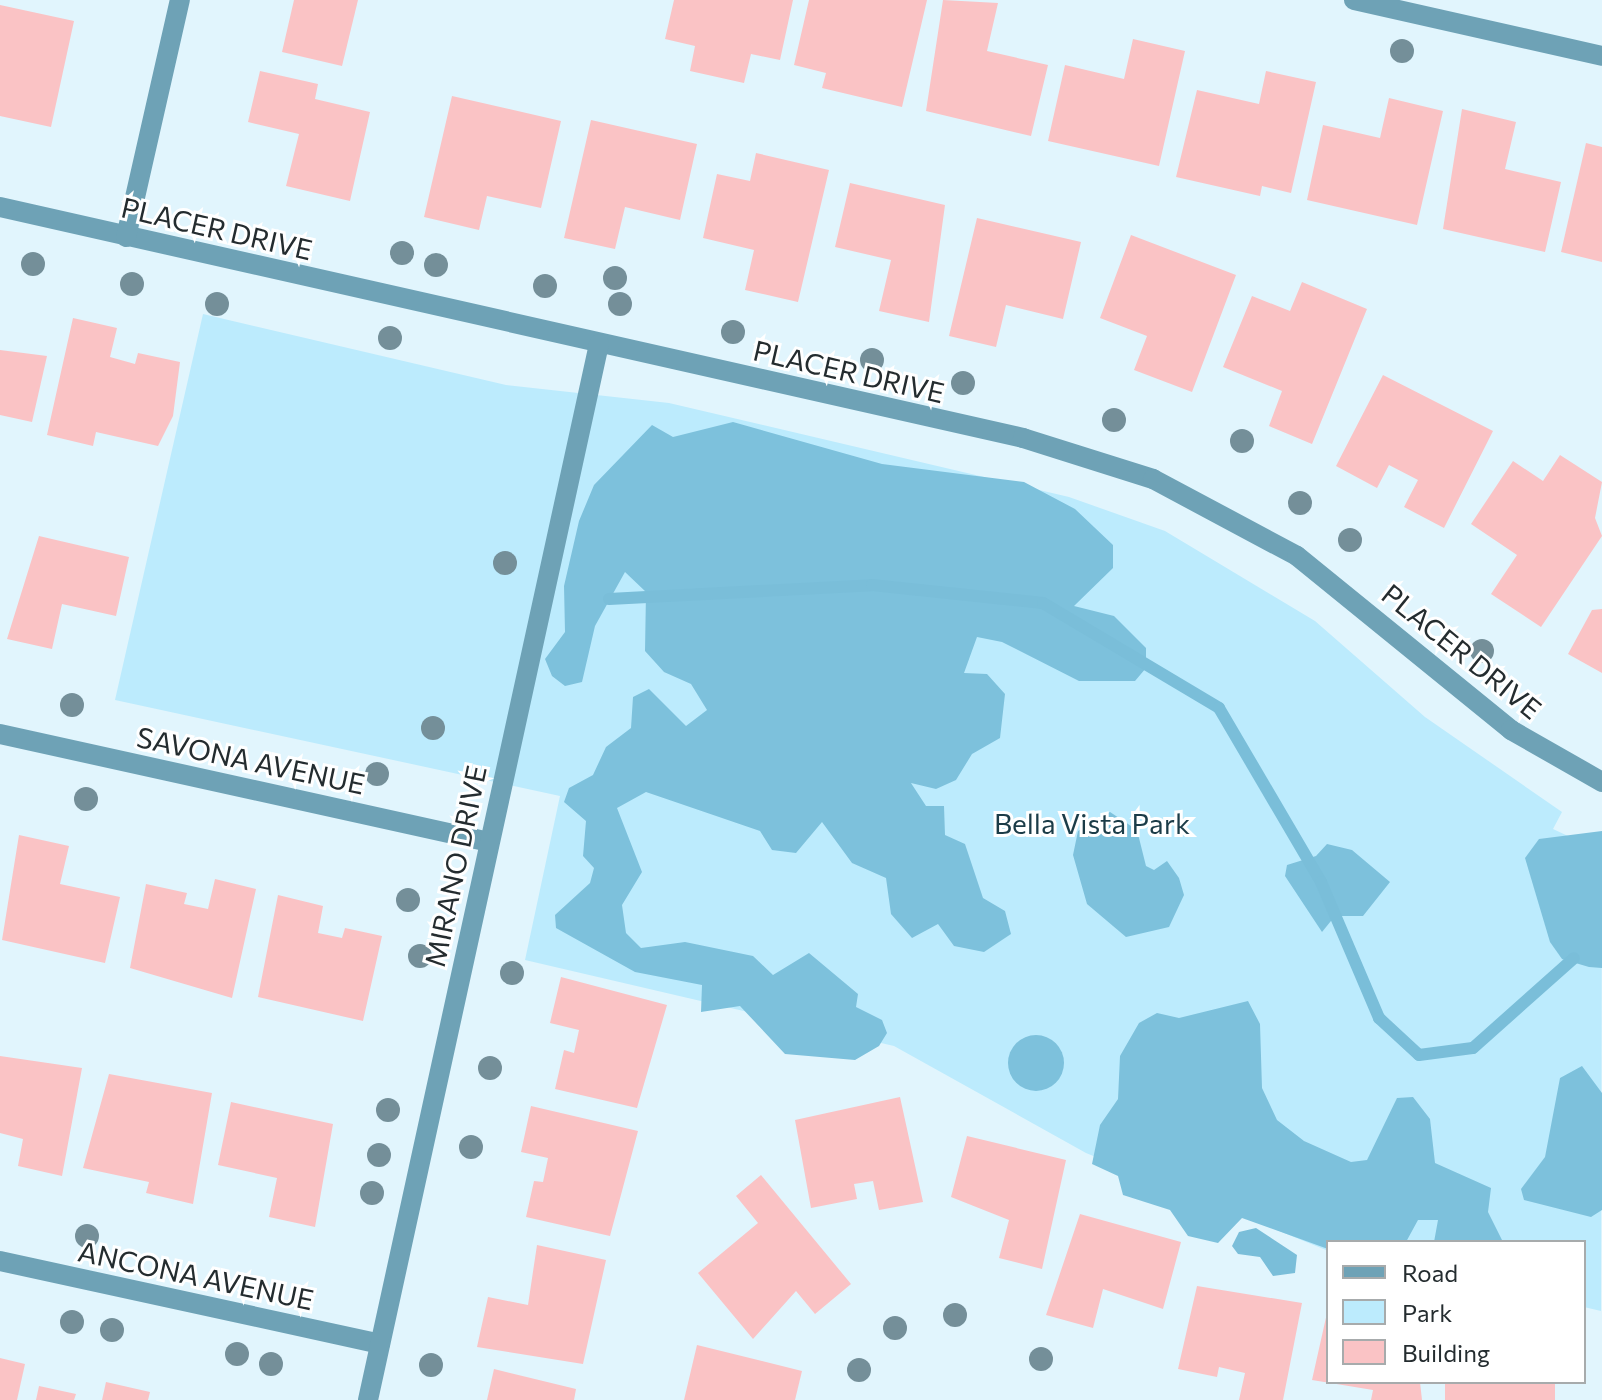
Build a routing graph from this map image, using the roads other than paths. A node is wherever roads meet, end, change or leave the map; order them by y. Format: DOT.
graph roads {
  1 [pos="180,0"];
  2 [pos="1354,0"];
  3 [pos="1602,56"];
  4 [pos="0,207"];
  5 [pos="126,237"];
  6 [pos="599,344"];
  7 [pos="0,734"];
  8 [pos="1602,782"];
  9 [pos="489,842"];
  10 [pos="0,1261"];
  11 [pos="380,1344"];
  12 [pos="368,1400"];
  1 -- 5 [label="street"];
  2 -- 3 [label="street"];
  4 -- 5 [label="street, PLACER DRIVE"];
  5 -- 6 [label="street, PLACER DRIVE"];
  6 -- 8 [label="street, PLACER DRIVE"];
  6 -- 9 [label="street, MIRANO DRIVE"];
  7 -- 9 [label="street, SAVONA AVENUE"];
  9 -- 11 [label="street, MIRANO DRIVE"];
  10 -- 11 [label="street, ANCONA AVENUE"];
  11 -- 12 [label="street, MIRANO DRIVE"];
}
